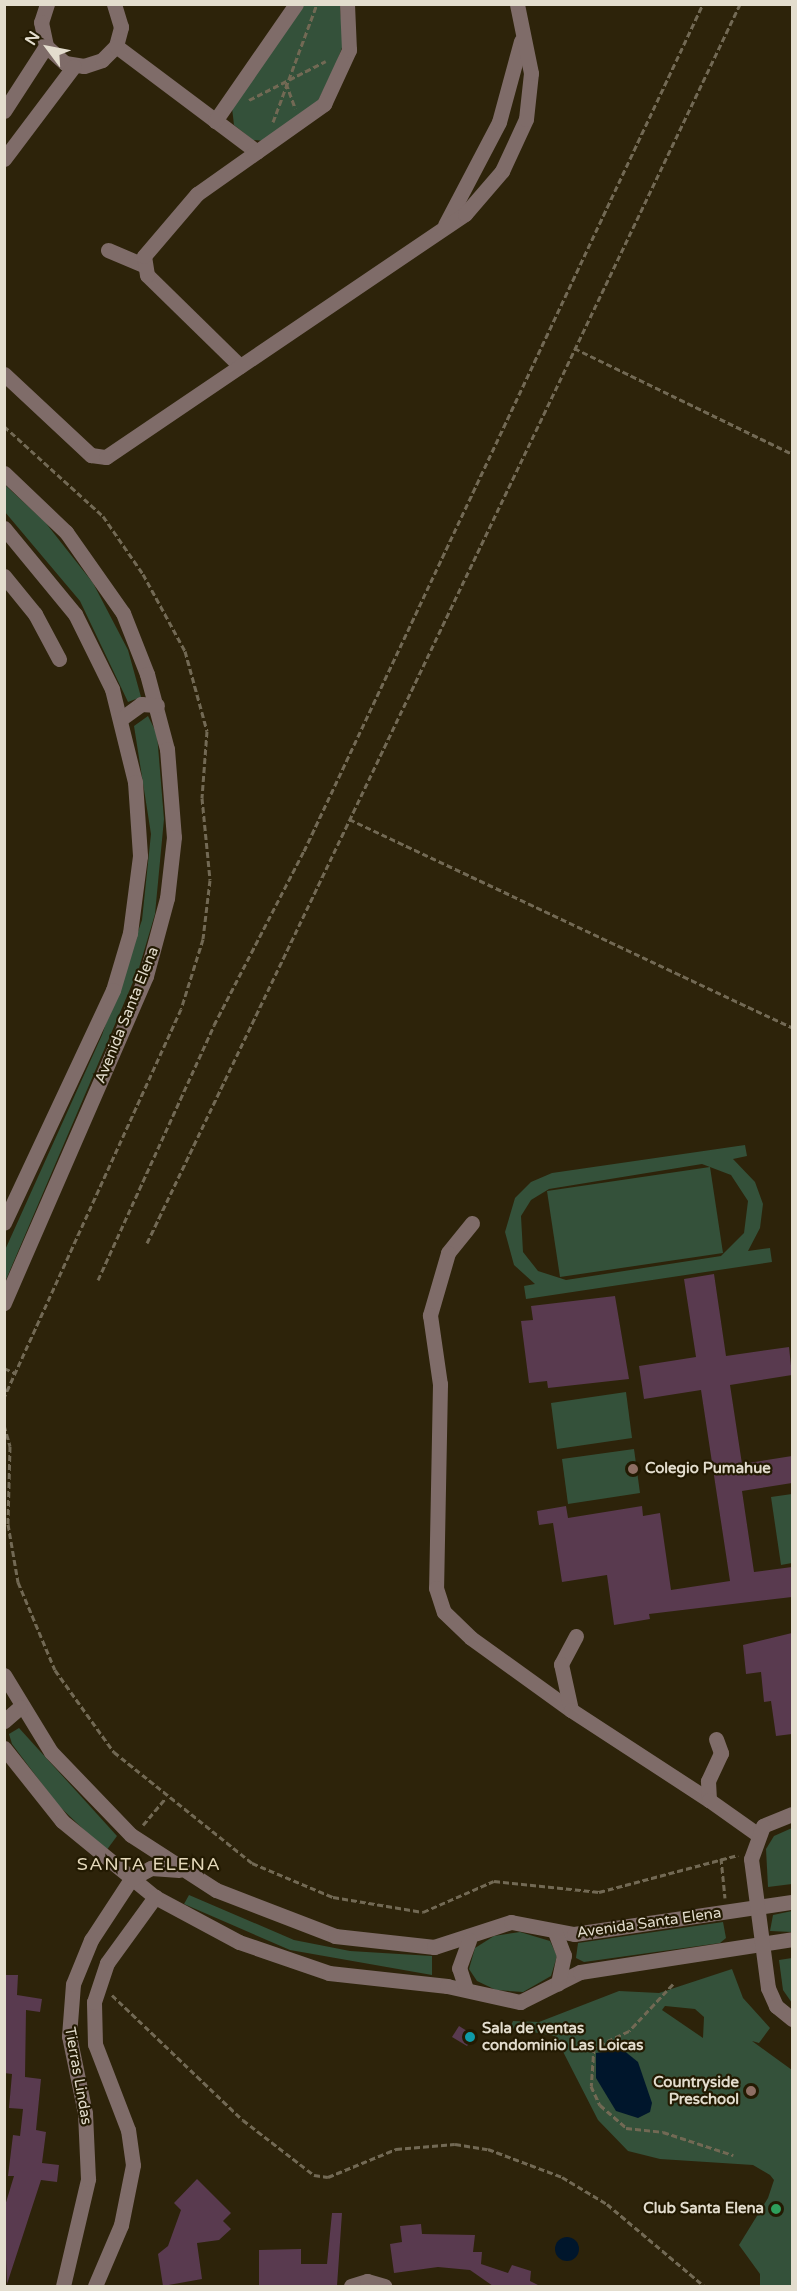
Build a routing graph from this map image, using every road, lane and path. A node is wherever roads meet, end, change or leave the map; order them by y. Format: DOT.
graph roads {
  1 [pos="114,4"];
  2 [pos="296,4"];
  3 [pos="317,4"];
  4 [pos="347,4"];
  5 [pos="517,4"];
  6 [pos="703,4"];
  7 [pos="740,4"];
  8 [pos="45,5"];
  9 [pos="522,38"];
  10 [pos="46,46"];
  11 [pos="116,46"];
  12 [pos="349,50"];
  13 [pos="74,66"];
  14 [pos="285,82"];
  15 [pos="4,111"];
  16 [pos="217,118"];
  17 [pos="302,123"];
  18 [pos="261,149"];
  19 [pos="4,159"];
  20 [pos="443,227"];
  21 [pos="108,250"];
  22 [pos="143,265"];
  23 [pos="574,348"];
  24 [pos="240,366"];
  25 [pos="4,374"];
  26 [pos="792,454"];
  27 [pos="4,473"];
  28 [pos="4,528"];
  29 [pos="4,576"];
  30 [pos="60,659"];
  31 [pos="157,705"];
  32 [pos="122,718"];
  33 [pos="349,819"];
  34 [pos="792,1027"];
  35 [pos="4,1223"];
  36 [pos="472,1223"];
  37 [pos="147,1243"];
  38 [pos="98,1280"];
  39 [pos="4,1303"];
  40 [pos="4,1368"];
  41 [pos="15,1373"];
  42 [pos="4,1425"];
  43 [pos="576,1636"];
  44 [pos="4,1675"];
  45 [pos="20,1707"];
  46 [pos="571,1710"];
  47 [pos="4,1721"];
  48 [pos="716,1740"];
  49 [pos="4,1748"];
  50 [pos="166,1798"];
  51 [pos="709,1800"];
  52 [pos="792,1814"];
  53 [pos="143,1824"];
  54 [pos="757,1834"];
  55 [pos="751,1852"];
  56 [pos="721,1858"];
  57 [pos="183,1871"];
  58 [pos="131,1879"];
  59 [pos="155,1897"];
  60 [pos="792,1902"];
  61 [pos="756,1908"];
  62 [pos="726,1912"];
  63 [pos="555,1932"];
  64 [pos="792,1939"];
  65 [pos="469,1940"];
  66 [pos="761,1944"];
  67 [pos="558,1983"];
  68 [pos="673,1984"];
  69 [pos="466,1989"];
  70 [pos="107,1990"];
  71 [pos="792,2019"];
  72 [pos="733,2155"];
  73 [pos="63,2286"];
  74 [pos="95,2286"];
  75 [pos="351,2286"];
  76 [pos="384,2286"];
  77 [pos="704,2286"];
  1 -- 11 [label="street"];
  2 -- 16 [label="street"];
  3 -- 14 [label="path"];
  4 -- 12 [label="street"];
  5 -- 9 [label="street"];
  6 -- 38 [label="path"];
  7 -- 23 [label="path"];
  8 -- 10 [label="street"];
  9 -- 20 [label="street"];
  9 -- 20 [label="street"];
  10 -- 13 [label="street"];
  10 -- 15 [label="street"];
  11 -- 13 [label="street"];
  11 -- 16 [label="street"];
  12 -- 14 [label="path"];
  12 -- 17 [label="street"];
  13 -- 19 [label="street"];
  14 -- 16 [label="path"];
  14 -- 17 [label="path"];
  14 -- 18 [label="path"];
  16 -- 18 [label="street"];
  17 -- 18 [label="street"];
  18 -- 22 [label="street"];
  20 -- 24 [label="street"];
  21 -- 22 [label="street"];
  22 -- 24 [label="street"];
  23 -- 26 [label="path"];
  23 -- 33 [label="path"];
  24 -- 25 [label="street"];
  27 -- 31 [label="street, Avenida Santa Elena"];
  28 -- 32 [label="street, Avenida Santa Elena"];
  29 -- 30 [label="street"];
  31 -- 32 [label="street"];
  31 -- 39 [label="street, Avenida Santa Elena"];
  32 -- 35 [label="street, Avenida Santa Elena"];
  33 -- 34 [label="path"];
  33 -- 37 [label="path"];
  36 -- 46 [label="street"];
  40 -- 41 [label="path"];
  42 -- 50 [label="path"];
  43 -- 46 [label="street"];
  44 -- 45 [label="street, Avenida Santa Elena"];
  45 -- 47 [label="street"];
  45 -- 57 [label="street, Avenida Santa Elena"];
  46 -- 51 [label="street"];
  48 -- 51 [label="street"];
  49 -- 58 [label="street"];
  50 -- 53 [label="path"];
  50 -- 56 [label="path"];
  51 -- 54 [label="street"];
  52 -- 54 [label="street"];
  54 -- 55 [label="street"];
  55 -- 56 [label="path"];
  55 -- 61 [label="street"];
  56 -- 62 [label="path"];
  57 -- 58 [label="street"];
  57 -- 65 [label="street, Avenida Santa Elena"];
  58 -- 59 [label="street"];
  58 -- 73 [label="street, Tierras Lindas"];
  59 -- 69 [label="street"];
  59 -- 74 [label="street, Tierras Lindas"];
  60 -- 61 [label="street, Avenida Santa Elena"];
  61 -- 62 [label="street, Avenida Santa Elena"];
  61 -- 66 [label="street"];
  62 -- 63 [label="street, Avenida Santa Elena"];
  63 -- 65 [label="street, Avenida Santa Elena"];
  63 -- 67 [label="street"];
  64 -- 66 [label="street"];
  65 -- 69 [label="street"];
  66 -- 67 [label="street"];
  66 -- 71 [label="street"];
  67 -- 69 [label="street"];
  68 -- 72 [label="path"];
  70 -- 77 [label="path"];
  75 -- 76 [label="street"];
}
